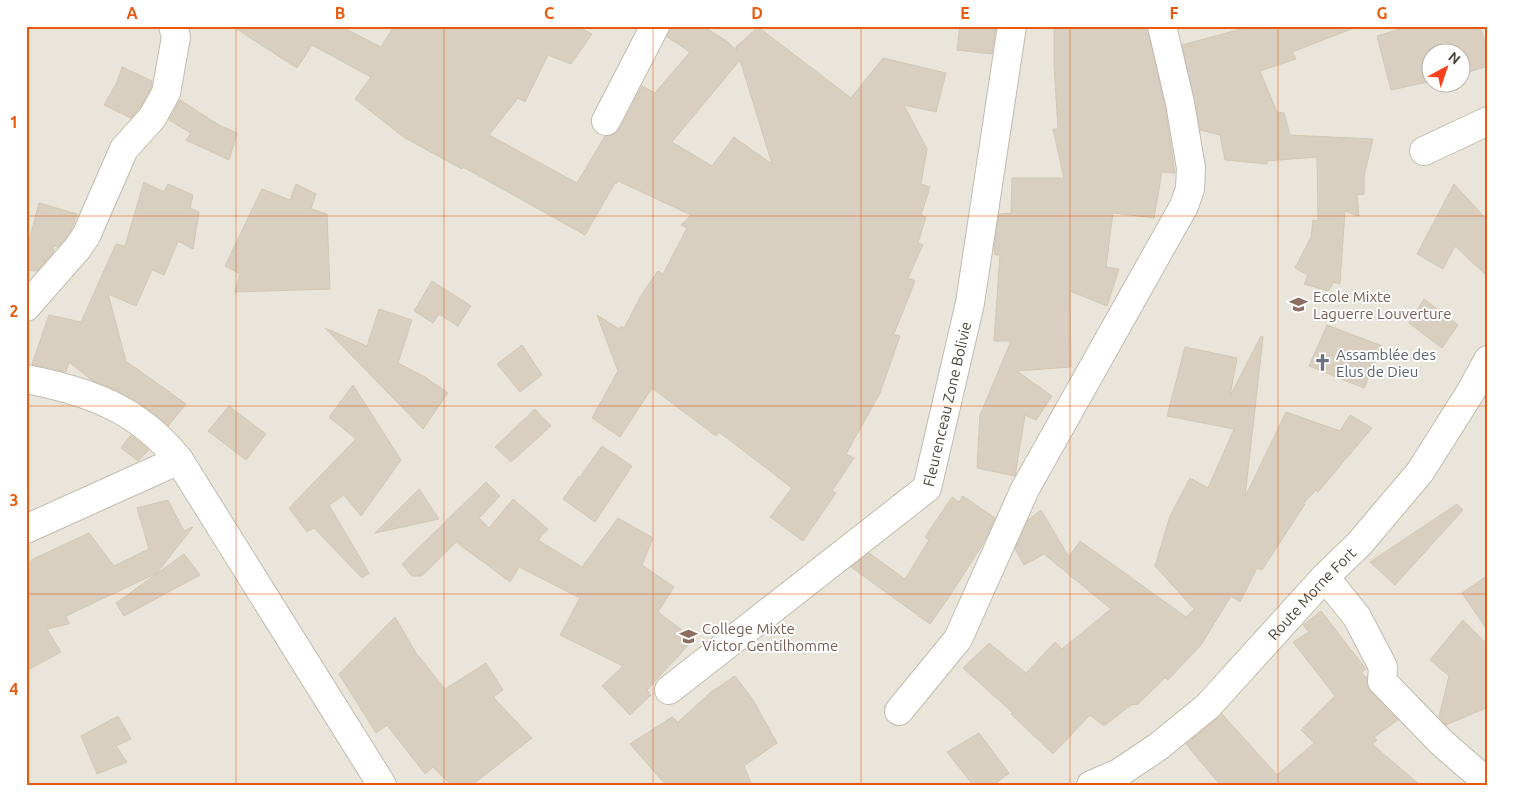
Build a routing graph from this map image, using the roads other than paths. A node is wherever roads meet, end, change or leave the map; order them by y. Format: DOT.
graph roads {
  1 [pos="174,26"];
  2 [pos="655,26"];
  3 [pos="1012,26"];
  4 [pos="1162,26"];
  5 [pos="1488,120"];
  6 [pos="606,121"];
  7 [pos="1424,151"];
  8 [pos="26,307"];
  9 [pos="1488,360"];
  10 [pos="26,378"];
  11 [pos="179,460"];
  12 [pos="26,529"];
  13 [pos="1325,577"];
  14 [pos="669,690"];
  15 [pos="899,711"];
  16 [pos="1488,783"];
  17 [pos="382,785"];
  18 [pos="1091,785"];
  1 -- 8 [label="street"];
  2 -- 6 [label="street"];
  3 -- 14 [label="street, Fleurenceau Zone Bolivie"];
  4 -- 15 [label="street"];
  5 -- 7 [label="street"];
  9 -- 13 [label="street, Route Morne Fort"];
  10 -- 11 [label="street"];
  11 -- 12 [label="street"];
  11 -- 17 [label="street"];
  13 -- 16 [label="street"];
  13 -- 18 [label="street, Route Morne Fort"];
}
